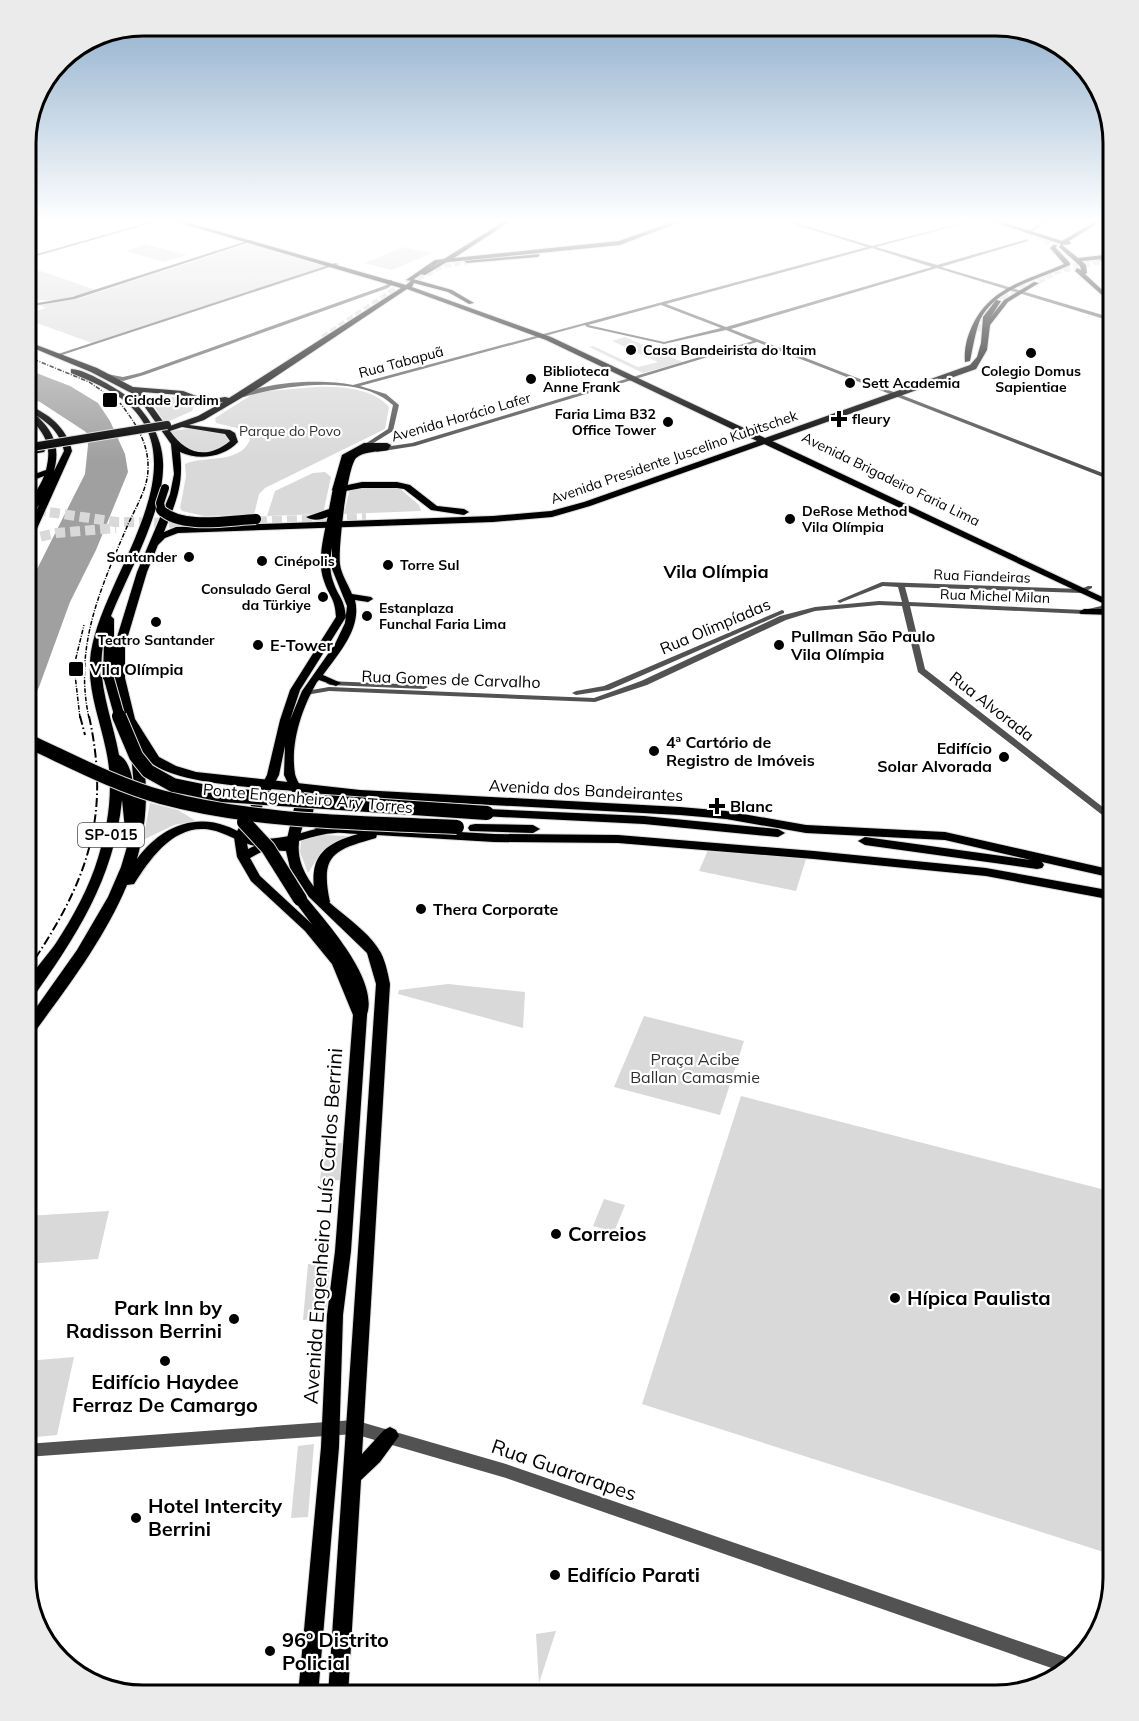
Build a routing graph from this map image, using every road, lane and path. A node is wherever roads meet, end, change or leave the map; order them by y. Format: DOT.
graph roads {
  1 [pos="66,299"];
  2 [pos="230,299"];
  3 [pos="351,299"];
  4 [pos="384,299"];
  5 [pos="385,299"];
  6 [pos="442,299"];
  7 [pos="462,299"];
  8 [pos="679,299"];
  9 [pos="826,299"];
  10 [pos="996,299"];
  11 [pos="998,299"];
  12 [pos="1009,299"];
  13 [pos="1044,299"];
  14 [pos="36,304"];
  15 [pos="662,304"];
  16 [pos="1103,317"];
  17 [pos="988,324"];
  18 [pos="584,325"];
  19 [pos="724,329"];
  20 [pos="978,331"];
  21 [pos="331,334"];
  22 [pos="550,334"];
  23 [pos="541,337"];
  24 [pos="757,341"];
  25 [pos="36,348"];
  26 [pos="576,349"];
  27 [pos="36,356"];
  28 [pos="62,356"];
  29 [pos="967,361"];
  30 [pos="286,364"];
  31 [pos="957,368"];
  32 [pos="986,372"];
  33 [pos="142,374"];
  34 [pos="107,376"];
  35 [pos="638,377"];
  36 [pos="257,385"];
  37 [pos="354,386"];
  38 [pos="129,388"];
  39 [pos="148,392"];
  40 [pos="891,393"];
  41 [pos="244,395"];
  42 [pos="190,398"];
  43 [pos="227,398"];
  44 [pos="151,407"];
  45 [pos="704,410"];
  46 [pos="36,413"];
  47 [pos="205,418"];
  48 [pos="36,420"];
  49 [pos="36,422"];
  50 [pos="42,424"];
  51 [pos="170,427"];
  52 [pos="747,429"];
  53 [pos="782,429"];
  54 [pos="765,438"];
  55 [pos="153,440"];
  56 [pos="175,444"];
  57 [pos="367,445"];
  58 [pos="746,445"];
  59 [pos="36,448"];
  60 [pos="778,448"];
  61 [pos="377,450"];
  62 [pos="827,462"];
  63 [pos="175,464"];
  64 [pos="815,465"];
  65 [pos="50,471"];
  66 [pos="1103,475"];
  67 [pos="36,477"];
  68 [pos="342,485"];
  69 [pos="165,487"];
  70 [pos="175,494"];
  71 [pos="36,497"];
  72 [pos="422,500"];
  73 [pos="584,501"];
  74 [pos="159,511"];
  75 [pos="565,511"];
  76 [pos="914,512"];
  77 [pos="938,516"];
  78 [pos="37,517"];
  79 [pos="267,519"];
  80 [pos="231,521"];
  81 [pos="334,522"];
  82 [pos="254,523"];
  83 [pos="153,545"];
  84 [pos="129,560"];
  85 [pos="146,561"];
  86 [pos="882,584"];
  87 [pos="901,585"];
  88 [pos="1086,589"];
  89 [pos="863,593"];
  90 [pos="350,596"];
  91 [pos="1103,596"];
  92 [pos="368,600"];
  93 [pos="871,603"];
  94 [pos="905,604"];
  95 [pos="1103,608"];
  96 [pos="108,612"];
  97 [pos="1084,612"];
  98 [pos="1103,612"];
  99 [pos="346,620"];
  100 [pos="334,632"];
  101 [pos="338,645"];
  102 [pos="336,683"];
  103 [pos="307,686"];
  104 [pos="580,694"];
  105 [pos="595,700"];
  106 [pos="129,719"];
  107 [pos="36,744"];
  108 [pos="112,752"];
  109 [pos="268,786"];
  110 [pos="296,789"];
  111 [pos="334,792"];
  112 [pos="360,794"];
  113 [pos="203,807"];
  114 [pos="1103,811"];
  115 [pos="624,819"];
  116 [pos="463,827"];
  117 [pos="338,829"];
  118 [pos="401,832"];
  119 [pos="240,837"];
  120 [pos="618,840"];
  121 [pos="292,842"];
  122 [pos="132,852"];
  123 [pos="243,857"];
  124 [pos="1103,872"];
  125 [pos="1103,877"];
  126 [pos="1103,887"];
  127 [pos="1103,894"];
  128 [pos="323,902"];
  129 [pos="110,907"];
  130 [pos="36,981"];
  131 [pos="360,1015"];
  132 [pos="36,1019"];
  133 [pos="354,1427"];
  134 [pos="331,1429"];
  135 [pos="390,1436"];
  136 [pos="36,1450"];
  137 [pos="351,1477"];
  138 [pos="1061,1663"];
  139 [pos="309,1685"];
  140 [pos="339,1685"];
  1 -- 14 [label="street"];
  2 -- 28 [label="street"];
  3 -- 33 [label="street"];
  4 -- 43 [label="highway"];
  5 -- 30 [label="highway"];
  6 -- 23 [label="highway, Avenida Brigadeiro Faria Lima"];
  7 -- 22 [label="highway, Avenida Brigadeiro Faria Lima"];
  8 -- 15 [label="street, Rua Tabapuã"];
  9 -- 19 [label="street"];
  10 -- 29 [label="main road"];
  11 -- 17 [label="highway"];
  12 -- 17 [label="main road, Avenida Presidente Juscelino Kubitschek"];
  13 -- 16 [label="street"];
  15 -- 18 [label="street, Rua Tabapuã"];
  15 -- 19 [label="street"];
  17 -- 31 [label="highway, Avenida Presidente Juscelino Kubitschek"];
  18 -- 19 [label="street"];
  18 -- 22 [label="street, Rua Tabapuã"];
  19 -- 24 [label="street"];
  20 -- 29 [label="highway"];
  21 -- 30 [label="highway"];
  22 -- 23 [label="street, Rua Tabapuã"];
  22 -- 26 [label="highway, Avenida Brigadeiro Faria Lima"];
  23 -- 26 [label="highway, Avenida Brigadeiro Faria Lima"];
  23 -- 37 [label="street, Rua Tabapuã"];
  24 -- 35 [label="street, Avenida Horácio Lafer"];
  24 -- 40 [label="street"];
  25 -- 28 [label="highway"];
  26 -- 35 [label="highway, Avenida Brigadeiro Faria Lima"];
  26 -- 35 [label="highway, Avenida Brigadeiro Faria Lima"];
  27 -- 55 [label="highway, SP-015"];
  28 -- 34 [label="highway"];
  29 -- 31 [label="highway, Avenida Presidente Juscelino Kubitschek"];
  30 -- 36 [label="highway"];
  30 -- 47 [label="highway"];
  31 -- 32 [label="highway"];
  31 -- 40 [label="highway, Avenida Presidente Juscelino Kubitschek"];
  33 -- 34 [label="street"];
  33 -- 39 [label="street"];
  34 -- 38 [label="highway"];
  35 -- 45 [label="highway, Avenida Brigadeiro Faria Lima"];
  35 -- 61 [label="street, Avenida Horácio Lafer"];
  36 -- 41 [label="highway"];
  36 -- 47 [label="highway"];
  36 -- 51 [label="highway"];
  37 -- 41 [label="street"];
  37 -- 57 [label="street"];
  38 -- 39 [label="highway"];
  38 -- 44 [label="highway"];
  38 -- 63 [label="highway"];
  39 -- 42 [label="highway"];
  39 -- 43 [label="highway"];
  40 -- 53 [label="highway, Avenida Presidente Juscelino Kubitschek"];
  40 -- 54 [label="highway, Avenida Presidente Juscelino Kubitschek"];
  40 -- 66 [label="street"];
  41 -- 47 [label="highway"];
  42 -- 44 [label="highway"];
  42 -- 51 [label="highway"];
  43 -- 47 [label="highway"];
  44 -- 56 [label="highway"];
  45 -- 52 [label="highway, Avenida Brigadeiro Faria Lima"];
  45 -- 52 [label="highway, Avenida Brigadeiro Faria Lima"];
  46 -- 78 [label="highway"];
  47 -- 51 [label="highway"];
  47 -- 63 [label="highway"];
  48 -- 50 [label="highway"];
  49 -- 50 [label="highway"];
  50 -- 65 [label="highway"];
  51 -- 56 [label="highway"];
  51 -- 59 [label="highway, bridge"];
  52 -- 53 [label="highway"];
  52 -- 54 [label="highway, Avenida Brigadeiro Faria Lima"];
  52 -- 58 [label="highway"];
  53 -- 54 [label="highway, Avenida Presidente Juscelino Kubitschek"];
  54 -- 58 [label="highway, Avenida Presidente Juscelino Kubitschek"];
  54 -- 60 [label="main road, Avenida Brigadeiro Faria Lima"];
  54 -- 62 [label="main road, Avenida Brigadeiro Faria Lima"];
  55 -- 69 [label="highway"];
  55 -- 84 [label="highway, SP-015"];
  56 -- 63 [label="highway"];
  57 -- 61 [label="main road"];
  57 -- 68 [label="main road"];
  58 -- 60 [label="highway"];
  58 -- 73 [label="highway, Avenida Presidente Juscelino Kubitschek"];
  60 -- 64 [label="main road, Avenida Brigadeiro Faria Lima"];
  61 -- 68 [label="main road"];
  62 -- 64 [label="main road"];
  62 -- 77 [label="main road, Avenida Brigadeiro Faria Lima"];
  63 -- 69 [label="highway"];
  63 -- 70 [label="highway"];
  63 -- 74 [label="highway"];
  64 -- 76 [label="main road, Avenida Brigadeiro Faria Lima"];
  65 -- 67 [label="highway"];
  65 -- 71 [label="highway"];
  68 -- 72 [label="highway"];
  68 -- 81 [label="highway"];
  69 -- 82 [label="highway, bridge"];
  70 -- 80 [label="highway"];
  70 -- 83 [label="highway"];
  72 -- 73 [label="highway, Avenida Presidente Juscelino Kubitschek"];
  72 -- 81 [label="highway"];
  73 -- 75 [label="highway, Avenida Presidente Juscelino Kubitschek"];
  73 -- 75 [label="highway"];
  74 -- 84 [label="highway"];
  74 -- 85 [label="highway"];
  75 -- 81 [label="highway, Avenida Presidente Juscelino Kubitschek"];
  76 -- 77 [label="main road"];
  76 -- 88 [label="main road, Avenida Brigadeiro Faria Lima"];
  77 -- 88 [label="main road, Avenida Brigadeiro Faria Lima"];
  79 -- 80 [label="highway"];
  79 -- 81 [label="highway, Avenida Presidente Juscelino Kubitschek"];
  79 -- 82 [label="highway"];
  80 -- 82 [label="highway"];
  81 -- 82 [label="highway"];
  81 -- 90 [label="main road"];
  81 -- 99 [label="main road"];
  82 -- 83 [label="highway"];
  83 -- 85 [label="highway"];
  84 -- 96 [label="highway, SP-015"];
  85 -- 106 [label="highway"];
  86 -- 87 [label="street, Rua Fiandeiras"];
  86 -- 89 [label="street, Rua Olimpíadas"];
  87 -- 88 [label="street, Rua Fiandeiras"];
  87 -- 94 [label="street, Rua Alvorada"];
  88 -- 91 [label="main road, Avenida Brigadeiro Faria Lima"];
  89 -- 93 [label="street"];
  89 -- 104 [label="street, Rua Olimpíadas"];
  90 -- 92 [label="main road"];
  90 -- 99 [label="main road"];
  93 -- 94 [label="street, Rua Michel Milan"];
  93 -- 105 [label="street, Rua Olimpíadas"];
  94 -- 97 [label="street, Rua Michel Milan"];
  94 -- 114 [label="street, Rua Alvorada"];
  95 -- 97 [label="street, Rua Michel Milan"];
  96 -- 108 [label="highway, SP-015"];
  96 -- 115 [label="highway, bridge"];
  97 -- 98 [label="main road"];
  99 -- 100 [label="main road"];
  99 -- 101 [label="main road"];
  100 -- 101 [label="main road"];
  100 -- 103 [label="main road"];
  101 -- 103 [label="main road"];
  102 -- 103 [label="main road"];
  102 -- 104 [label="street, Rua Gomes de Carvalho"];
  103 -- 105 [label="street, Rua Gomes de Carvalho"];
  103 -- 109 [label="main road"];
  103 -- 110 [label="main road"];
  106 -- 109 [label="highway, Avenida dos Bandeirantes"];
  106 -- 122 [label="highway"];
  107 -- 113 [label="highway, Ponte Engenheiro Ary Torres, bridge"];
  108 -- 122 [label="highway"];
  108 -- 130 [label="highway, SP-015"];
  109 -- 110 [label="highway, Avenida dos Bandeirantes"];
  109 -- 119 [label="main road"];
  110 -- 111 [label="highway, Avenida dos Bandeirantes"];
  110 -- 121 [label="main road"];
  111 -- 112 [label="highway, Avenida dos Bandeirantes"];
  111 -- 117 [label="highway"];
  112 -- 115 [label="highway"];
  112 -- 124 [label="highway, Avenida dos Bandeirantes"];
  113 -- 116 [label="highway, Ponte Engenheiro Ary Torres, bridge"];
  113 -- 131 [label="highway, bridge"];
  115 -- 125 [label="highway, Avenida dos Bandeirantes"];
  116 -- 120 [label="highway"];
  116 -- 126 [label="highway"];
  117 -- 118 [label="highway"];
  117 -- 121 [label="highway"];
  118 -- 120 [label="highway"];
  118 -- 128 [label="highway"];
  119 -- 121 [label="highway"];
  119 -- 123 [label="main road, Avenida Engenheiro Luís Carlos Berrini"];
  119 -- 129 [label="highway"];
  120 -- 127 [label="highway"];
  121 -- 123 [label="main road"];
  121 -- 128 [label="main road"];
  122 -- 129 [label="highway"];
  123 -- 131 [label="main road, Avenida Engenheiro Luís Carlos Berrini"];
  128 -- 133 [label="main road"];
  129 -- 132 [label="highway"];
  131 -- 134 [label="main road, Avenida Engenheiro Luís Carlos Berrini"];
  133 -- 134 [label="street, Rua Guararapes"];
  133 -- 135 [label="street, Rua Guararapes"];
  133 -- 137 [label="main road"];
  134 -- 136 [label="street, Rua Guararapes"];
  134 -- 139 [label="main road, Avenida Engenheiro Luís Carlos Berrini"];
  135 -- 137 [label="main road"];
  135 -- 138 [label="street, Rua Guararapes"];
  137 -- 140 [label="main road"];
}
